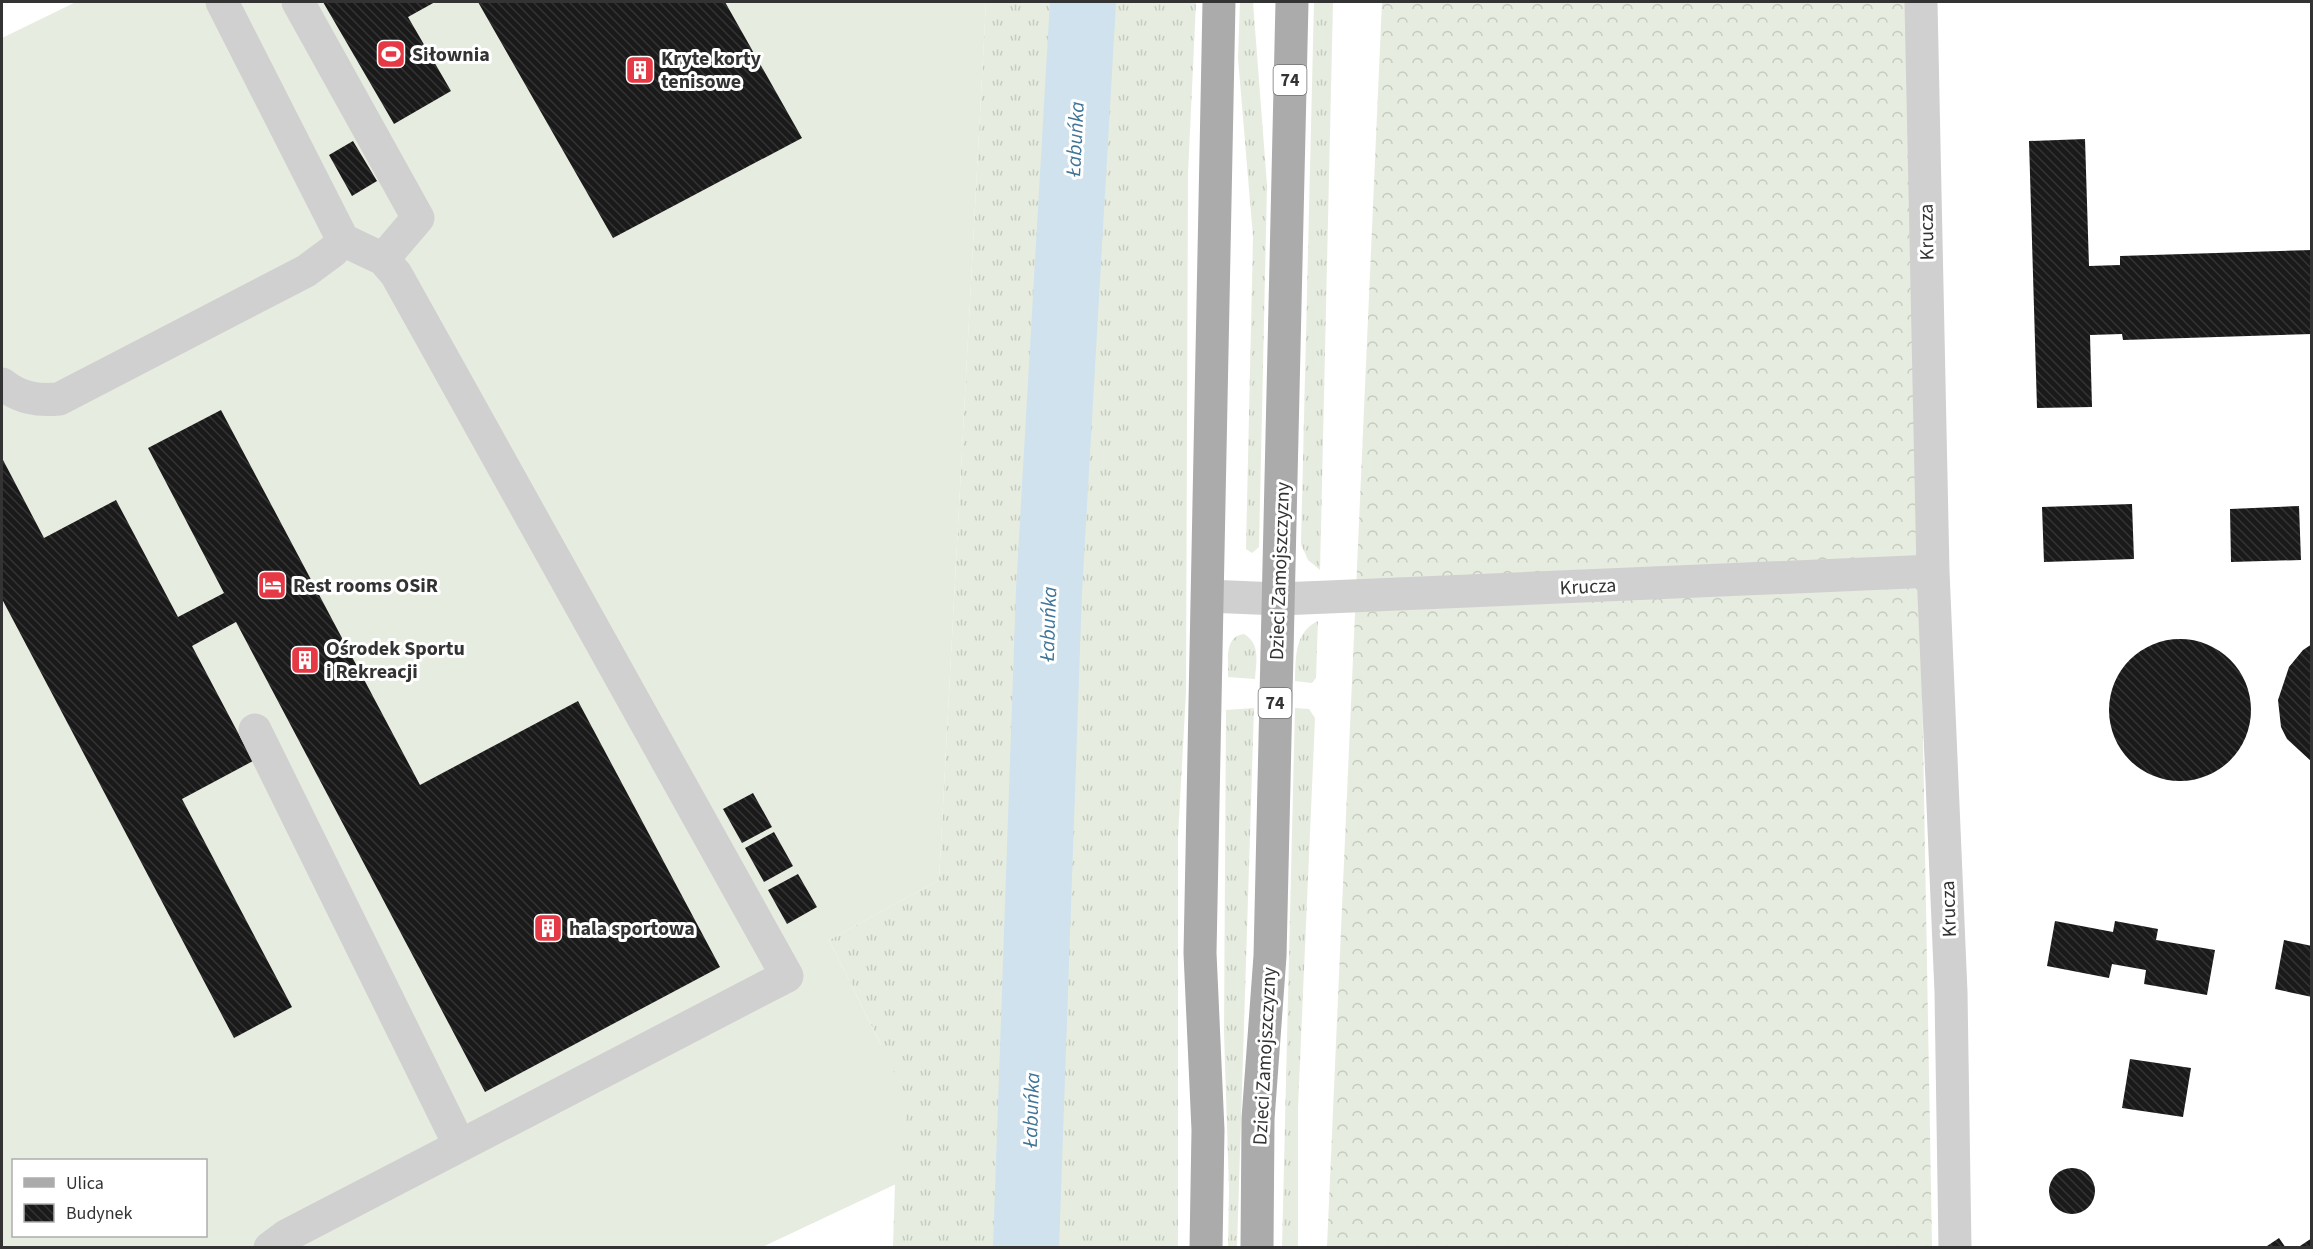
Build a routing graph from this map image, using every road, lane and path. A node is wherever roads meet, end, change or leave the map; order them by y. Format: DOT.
graph roads {
  1 [pos="222,2"];
  2 [pos="298,2"];
  3 [pos="1219,2"];
  4 [pos="1292,2"];
  5 [pos="1921,2"];
  6 [pos="343,240"];
  7 [pos="383,259"];
  8 [pos="2,384"];
  9 [pos="1933,571"];
  10 [pos="1208,596"];
  11 [pos="1280,599"];
  12 [pos="255,730"];
  13 [pos="459,1144"];
  14 [pos="270,1248"];
  15 [pos="1206,1248"];
  16 [pos="1257,1248"];
  17 [pos="1955,1248"];
  1 -- 6 [label="street"];
  2 -- 7 [label="street"];
  3 -- 10 [label="main road"];
  4 -- 11 [label="main road, Dzieci Zamojszczyzny / 74"];
  5 -- 9 [label="street, Krucza"];
  6 -- 7 [label="street"];
  6 -- 8 [label="street"];
  7 -- 13 [label="street"];
  9 -- 11 [label="street, Krucza"];
  9 -- 17 [label="street, Krucza"];
  10 -- 11 [label="street, Krucza"];
  10 -- 15 [label="main road"];
  11 -- 16 [label="main road, Dzieci Zamojszczyzny / 74"];
  12 -- 13 [label="street"];
  13 -- 14 [label="street"];
}
